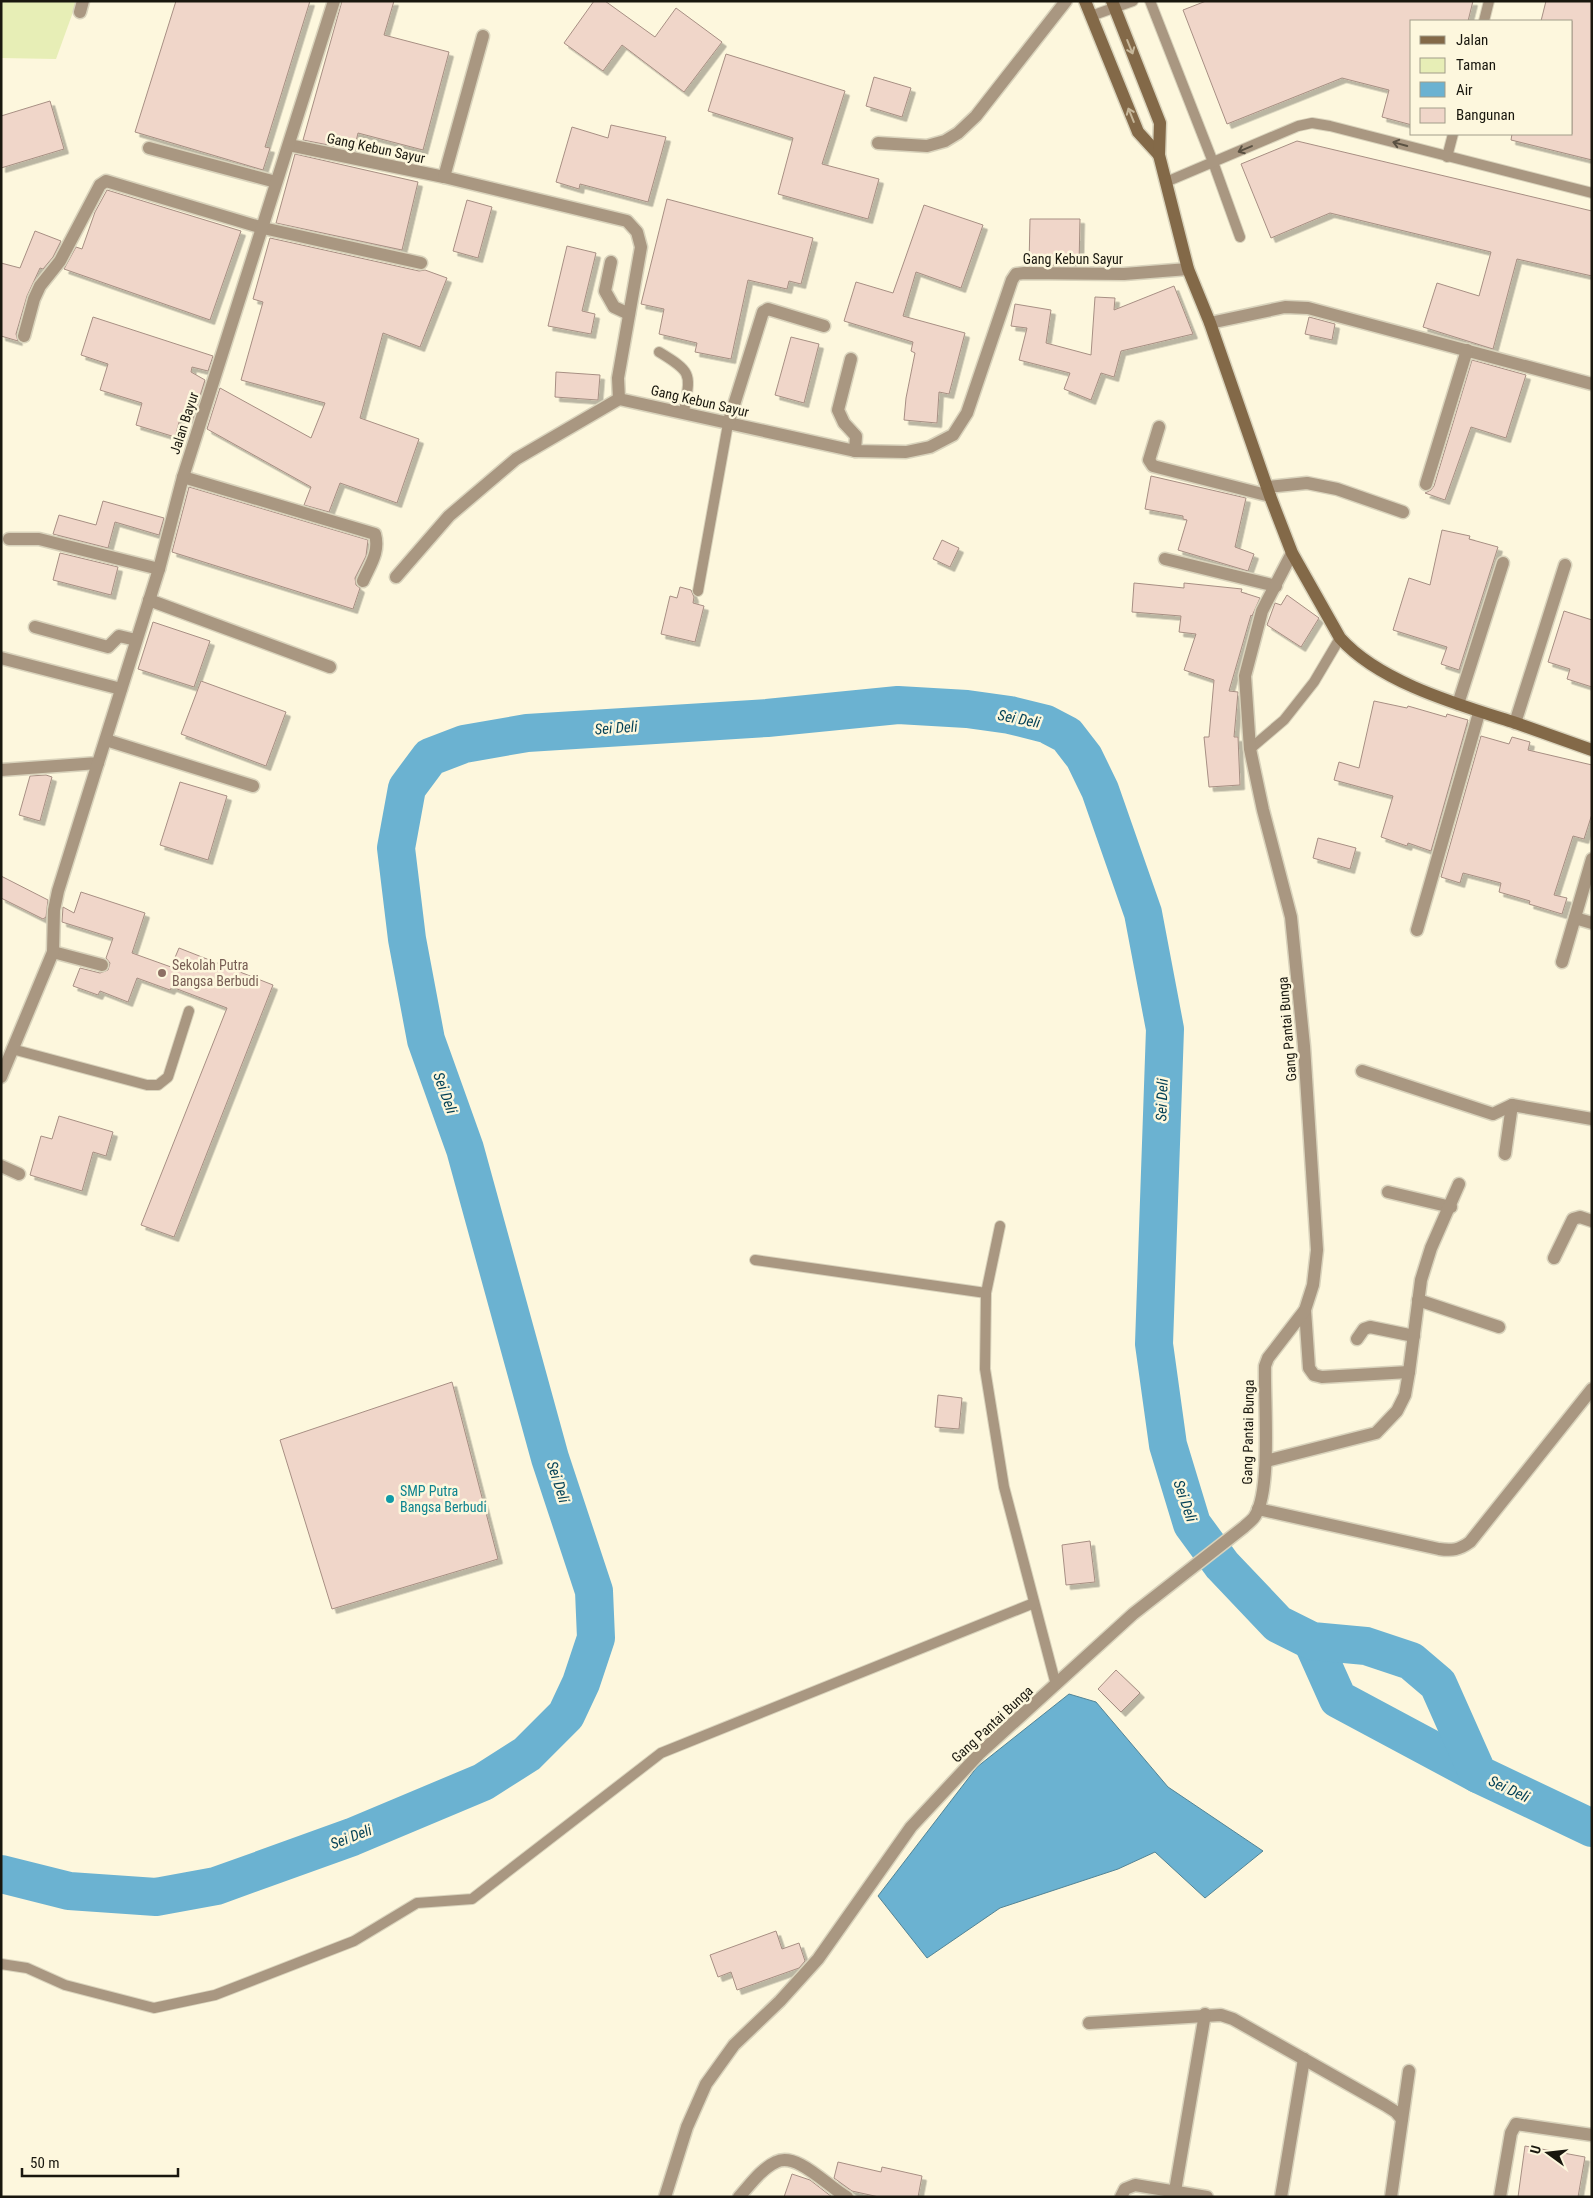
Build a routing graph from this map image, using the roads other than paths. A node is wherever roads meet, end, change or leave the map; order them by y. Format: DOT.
graph roads {
  1 [pos="334,1"];
  2 [pos="1066,1"];
  3 [pos="1085,1"];
  4 [pos="1133,1"];
  5 [pos="1150,1"];
  6 [pos="1489,1"];
  7 [pos="1113,5"];
  8 [pos="1091,16"];
  9 [pos="1484,20"];
  10 [pos="483,36"];
  11 [pos="1453,135"];
  12 [pos="878,143"];
  13 [pos="290,144"];
  14 [pos="149,148"];
  15 [pos="1159,155"];
  16 [pos="1447,156"];
  17 [pos="1213,162"];
  18 [pos="444,177"];
  19 [pos="276,182"];
  20 [pos="1166,182"];
  21 [pos="1592,193"];
  22 [pos="263,228"];
  23 [pos="1240,237"];
  24 [pos="611,262"];
  25 [pos="421,264"];
  26 [pos="1188,269"];
  27 [pos="629,314"];
  28 [pos="1210,323"];
  29 [pos="824,326"];
  30 [pos="24,336"];
  31 [pos="1467,350"];
  32 [pos="659,352"];
  33 [pos="851,360"];
  34 [pos="1592,384"];
  35 [pos="619,399"];
  36 [pos="684,412"];
  37 [pos="728,424"];
  38 [pos="1159,427"];
  39 [pos="855,451"];
  40 [pos="183,477"];
  41 [pos="1426,484"];
  42 [pos="1269,491"];
  43 [pos="1403,512"];
  44 [pos="9,539"];
  45 [pos="1292,554"];
  46 [pos="1165,559"];
  47 [pos="1503,563"];
  48 [pos="1565,565"];
  49 [pos="158,569"];
  50 [pos="396,577"];
  51 [pos="363,581"];
  52 [pos="1276,586"];
  53 [pos="698,591"];
  54 [pos="149,600"];
  55 [pos="35,627"];
  56 [pos="1340,638"];
  57 [pos="136,640"];
  58 [pos="1,658"];
  59 [pos="330,667"];
  60 [pos="121,689"];
  61 [pos="1458,704"];
  62 [pos="1479,713"];
  63 [pos="1515,723"];
  64 [pos="106,740"];
  65 [pos="1250,749"];
  66 [pos="1592,750"];
  67 [pos="98,763"];
  68 [pos="1,770"];
  69 [pos="253,786"];
  70 [pos="1592,859"];
  71 [pos="1575,918"];
  72 [pos="1592,923"];
  73 [pos="1417,930"];
  74 [pos="53,952"];
  75 [pos="1562,962"];
  76 [pos="102,965"];
  77 [pos="189,1011"];
  78 [pos="12,1049"];
  79 [pos="1362,1071"];
  80 [pos="1,1077"];
  81 [pos="1512,1105"];
  82 [pos="1592,1118"];
  83 [pos="1504,1154"];
  84 [pos="1,1166"];
  85 [pos="19,1174"];
  86 [pos="1459,1184"];
  87 [pos="1388,1192"];
  88 [pos="1450,1207"];
  89 [pos="1592,1221"];
  90 [pos="1000,1226"];
  91 [pos="1554,1258"];
  92 [pos="755,1260"];
  93 [pos="986,1293"];
  94 [pos="1418,1300"];
  95 [pos="1305,1310"];
  96 [pos="1499,1327"];
  97 [pos="1414,1336"];
  98 [pos="1357,1339"];
  99 [pos="1409,1372"];
  100 [pos="1592,1389"];
  101 [pos="1266,1461"];
  102 [pos="1258,1509"];
  103 [pos="1034,1603"];
  104 [pos="1056,1685"];
  105 [pos="1,1964"];
  106 [pos="1206,2014"];
  107 [pos="1089,2023"];
  108 [pos="1304,2059"];
  109 [pos="1409,2071"];
  110 [pos="1402,2119"];
  111 [pos="1592,2135"];
  112 [pos="1174,2191"];
  113 [pos="669,2196"];
  114 [pos="739,2197"];
  115 [pos="847,2197"];
  116 [pos="1121,2197"];
  117 [pos="1207,2197"];
  118 [pos="1280,2197"];
  119 [pos="1391,2197"];
  120 [pos="1500,2197"];
  1 -- 13 [label="street, Jalan Bayur"];
  2 -- 12 [label="street"];
  3 -- 8 [label="main road"];
  4 -- 7 [label="lane"];
  5 -- 17 [label="lane"];
  6 -- 9 [label="lane"];
  7 -- 8 [label="lane"];
  7 -- 15 [label="main road, one-way"];
  15 -- 8 [label="main road, one-way"];
  10 -- 18 [label="street"];
  11 -- 16 [label="lane"];
  13 -- 18 [label="street, Gang Kebun Sayur"];
  13 -- 19 [label="street, Jalan Bayur"];
  14 -- 19 [label="street"];
  15 -- 20 [label="main road"];
  16 -- 17 [label="lane, one-way"];
  16 -- 21 [label="lane"];
  17 -- 20 [label="lane"];
  17 -- 23 [label="lane"];
  18 -- 27 [label="street, Gang Kebun Sayur"];
  19 -- 22 [label="street, Jalan Bayur"];
  20 -- 26 [label="main road"];
  22 -- 25 [label="street"];
  22 -- 30 [label="street"];
  22 -- 40 [label="street, Jalan Bayur"];
  24 -- 27 [label="street"];
  26 -- 28 [label="main road"];
  26 -- 39 [label="street, Gang Kebun Sayur"];
  27 -- 35 [label="street, Gang Kebun Sayur"];
  28 -- 31 [label="street"];
  28 -- 42 [label="main road"];
  29 -- 37 [label="street"];
  31 -- 34 [label="street"];
  31 -- 41 [label="street"];
  32 -- 36 [label="lane"];
  33 -- 39 [label="street"];
  35 -- 36 [label="street, Gang Kebun Sayur"];
  35 -- 50 [label="street"];
  36 -- 37 [label="street, Gang Kebun Sayur"];
  37 -- 39 [label="street, Gang Kebun Sayur"];
  37 -- 53 [label="lane"];
  38 -- 42 [label="street"];
  40 -- 49 [label="street, Jalan Bayur"];
  40 -- 51 [label="street"];
  42 -- 43 [label="street"];
  42 -- 45 [label="main road"];
  44 -- 49 [label="street"];
  45 -- 52 [label="street, Gang Pantai Bunga"];
  45 -- 56 [label="main road"];
  46 -- 52 [label="street"];
  47 -- 61 [label="street"];
  48 -- 63 [label="street"];
  49 -- 54 [label="street, Jalan Bayur"];
  52 -- 65 [label="street, Gang Pantai Bunga"];
  54 -- 57 [label="street, Jalan Bayur"];
  54 -- 59 [label="street"];
  55 -- 57 [label="street"];
  56 -- 61 [label="main road"];
  56 -- 65 [label="lane"];
  57 -- 60 [label="street, Jalan Bayur"];
  58 -- 60 [label="street"];
  60 -- 64 [label="street, Jalan Bayur"];
  61 -- 62 [label="main road"];
  62 -- 63 [label="main road"];
  62 -- 73 [label="street"];
  63 -- 66 [label="main road"];
  64 -- 67 [label="street, Jalan Bayur"];
  64 -- 69 [label="street"];
  65 -- 95 [label="street, Gang Pantai Bunga"];
  67 -- 68 [label="street"];
  67 -- 74 [label="street, Jalan Bayur"];
  70 -- 71 [label="street"];
  71 -- 72 [label="street"];
  71 -- 75 [label="street"];
  74 -- 76 [label="street"];
  74 -- 78 [label="street"];
  77 -- 78 [label="lane"];
  78 -- 80 [label="street"];
  79 -- 81 [label="street"];
  81 -- 82 [label="street"];
  81 -- 83 [label="street"];
  84 -- 85 [label="street"];
  86 -- 88 [label="street"];
  87 -- 88 [label="street"];
  88 -- 94 [label="street"];
  89 -- 91 [label="street"];
  90 -- 93 [label="lane"];
  92 -- 93 [label="lane"];
  93 -- 103 [label="lane"];
  94 -- 96 [label="street"];
  94 -- 97 [label="street"];
  95 -- 99 [label="street"];
  95 -- 101 [label="street, Gang Pantai Bunga"];
  97 -- 98 [label="street"];
  97 -- 99 [label="street"];
  99 -- 101 [label="street"];
  100 -- 102 [label="street"];
  101 -- 102 [label="street, Gang Pantai Bunga"];
  102 -- 104 [label="street, Gang Pantai Bunga"];
  103 -- 104 [label="lane"];
  103 -- 105 [label="lane"];
  104 -- 113 [label="street, Gang Pantai Bunga"];
  106 -- 107 [label="street"];
  106 -- 108 [label="street"];
  106 -- 112 [label="street"];
  108 -- 110 [label="street"];
  108 -- 118 [label="street"];
  109 -- 110 [label="street"];
  110 -- 119 [label="street"];
  111 -- 120 [label="street"];
  112 -- 116 [label="street"];
  112 -- 117 [label="street"];
  114 -- 115 [label="street"];
}
